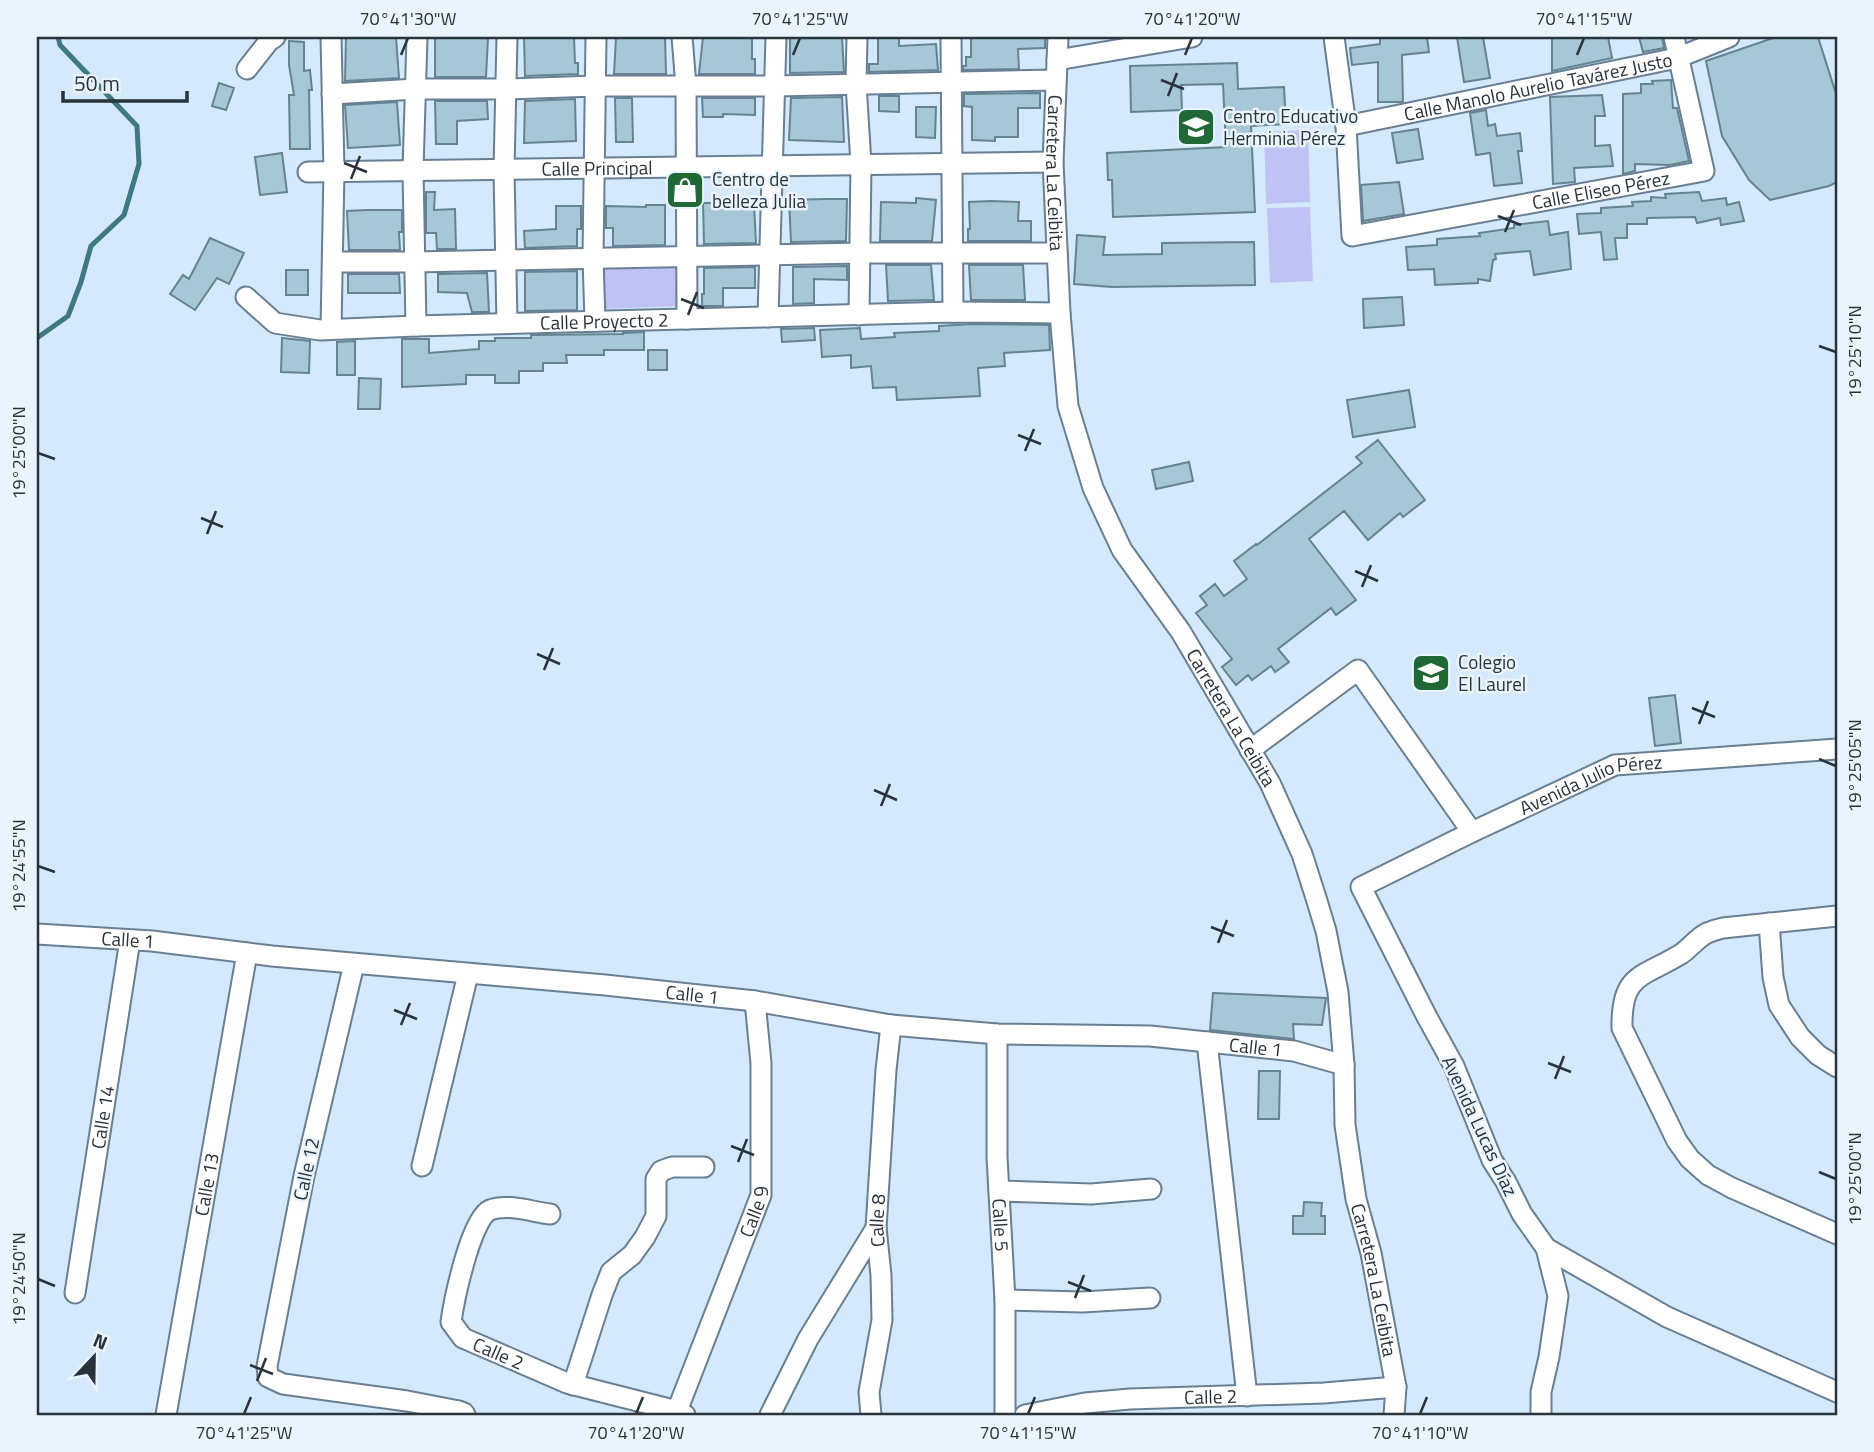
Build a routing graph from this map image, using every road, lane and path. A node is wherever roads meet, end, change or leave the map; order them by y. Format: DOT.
graph roads {
  1 [pos="275,37"];
  2 [pos="331,37"];
  3 [pos="417,37"];
  4 [pos="507,37"];
  5 [pos="596,37"];
  6 [pos="682,37"];
  7 [pos="776,37"];
  8 [pos="857,37"];
  9 [pos="951,37"];
  10 [pos="1058,37"];
  11 [pos="1192,37"];
  12 [pos="1334,37"];
  13 [pos="1674,37"];
  14 [pos="1728,37"];
  15 [pos="1677,58"];
  16 [pos="247,69"];
  17 [pos="1056,70"];
  18 [pos="951,81"];
  19 [pos="856,84"];
  20 [pos="596,86"];
  21 [pos="686,86"];
  22 [pos="775,86"];
  23 [pos="416,89"];
  24 [pos="506,89"];
  25 [pos="332,94"];
  26 [pos="1346,126"];
  27 [pos="1053,162"];
  28 [pos="952,163"];
  29 [pos="861,164"];
  30 [pos="772,166"];
  31 [pos="687,167"];
  32 [pos="595,168"];
  33 [pos="413,170"];
  34 [pos="504,170"];
  35 [pos="334,171"];
  36 [pos="308,172"];
  37 [pos="860,253"];
  38 [pos="952,253"];
  39 [pos="1057,253"];
  40 [pos="771,255"];
  41 [pos="688,257"];
  42 [pos="593,258"];
  43 [pos="506,260"];
  44 [pos="333,262"];
  45 [pos="414,262"];
  46 [pos="246,297"];
  47 [pos="953,312"];
  48 [pos="1059,313"];
  49 [pos="859,315"];
  50 [pos="768,317"];
  51 [pos="687,319"];
  52 [pos="595,321"];
  53 [pos="506,323"];
  54 [pos="416,326"];
  55 [pos="331,330"];
  56 [pos="1837,749"];
  57 [pos="1250,750"];
  58 [pos="1472,832"];
  59 [pos="1361,887"];
  60 [pos="1837,916"];
  61 [pos="1769,923"];
  62 [pos="37,934"];
  63 [pos="130,940"];
  64 [pos="247,953"];
  65 [pos="354,964"];
  66 [pos="468,974"];
  67 [pos="755,1001"];
  68 [pos="891,1025"];
  69 [pos="997,1034"];
  70 [pos="1207,1042"];
  71 [pos="1344,1065"];
  72 [pos="1837,1067"];
  73 [pos="422,1166"];
  74 [pos="704,1167"];
  75 [pos="1151,1189"];
  76 [pos="999,1191"];
  77 [pos="550,1214"];
  78 [pos="876,1228"];
  79 [pos="1837,1234"];
  80 [pos="1546,1248"];
  81 [pos="75,1293"];
  82 [pos="1150,1298"];
  83 [pos="1005,1300"];
  84 [pos="573,1385"];
  85 [pos="1396,1387"];
  86 [pos="1837,1392"];
  87 [pos="1247,1396"];
  88 [pos="681,1413"];
  89 [pos="166,1415"];
  90 [pos="464,1415"];
  91 [pos="770,1415"];
  92 [pos="871,1415"];
  93 [pos="1005,1415"];
  94 [pos="1025,1415"];
  95 [pos="1394,1415"];
  96 [pos="1541,1415"];
  1 -- 16 [label="street"];
  2 -- 25 [label="street"];
  3 -- 23 [label="street"];
  4 -- 24 [label="street"];
  5 -- 20 [label="street"];
  6 -- 21 [label="street"];
  7 -- 22 [label="street"];
  8 -- 19 [label="street"];
  9 -- 18 [label="street"];
  10 -- 17 [label="street, Carretera La Ceibita"];
  11 -- 17 [label="street"];
  12 -- 26 [label="street, Calle Eliseo Pérez"];
  13 -- 15 [label="street, Calle Eliseo Pérez"];
  14 -- 15 [label="street, Calle Manolo Aurelio Tavárez Justo"];
  15 -- 26 [label="street, Calle Manolo Aurelio Tavárez Justo"];
  15 -- 26 [label="street, Calle Eliseo Pérez"];
  17 -- 18 [label="street"];
  17 -- 27 [label="street, Carretera La Ceibita"];
  18 -- 19 [label="street"];
  18 -- 28 [label="street"];
  19 -- 22 [label="street"];
  19 -- 29 [label="street"];
  20 -- 21 [label="street"];
  20 -- 24 [label="street"];
  20 -- 32 [label="street"];
  21 -- 22 [label="street"];
  21 -- 31 [label="street"];
  22 -- 30 [label="street"];
  23 -- 24 [label="street"];
  23 -- 25 [label="street"];
  23 -- 33 [label="street"];
  24 -- 34 [label="street"];
  25 -- 35 [label="street"];
  27 -- 28 [label="street, Calle Principal"];
  27 -- 39 [label="street, Carretera La Ceibita"];
  28 -- 29 [label="street, Calle Principal"];
  28 -- 38 [label="street"];
  29 -- 30 [label="street, Calle Principal"];
  29 -- 37 [label="street"];
  30 -- 31 [label="street, Calle Principal"];
  30 -- 40 [label="street"];
  31 -- 32 [label="street, Calle Principal"];
  31 -- 41 [label="street"];
  32 -- 34 [label="street, Calle Principal"];
  32 -- 42 [label="street"];
  33 -- 34 [label="street, Calle Principal"];
  33 -- 35 [label="street, Calle Principal"];
  33 -- 45 [label="street"];
  34 -- 43 [label="street"];
  35 -- 36 [label="street, Calle Principal"];
  35 -- 44 [label="street"];
  37 -- 38 [label="street"];
  37 -- 40 [label="street"];
  37 -- 49 [label="street"];
  38 -- 39 [label="street"];
  38 -- 47 [label="street"];
  39 -- 48 [label="street, Carretera La Ceibita"];
  40 -- 41 [label="street"];
  40 -- 50 [label="street"];
  41 -- 42 [label="street"];
  41 -- 51 [label="street"];
  42 -- 43 [label="street"];
  42 -- 52 [label="street"];
  43 -- 45 [label="street"];
  43 -- 53 [label="street"];
  44 -- 45 [label="street"];
  44 -- 55 [label="street"];
  45 -- 54 [label="street"];
  46 -- 55 [label="street, Calle Proyecto 2"];
  47 -- 48 [label="street, Calle Proyecto 2"];
  47 -- 49 [label="street, Calle Proyecto 2"];
  48 -- 57 [label="street, Carretera La Ceibita"];
  49 -- 50 [label="street, Calle Proyecto 2"];
  50 -- 51 [label="street, Calle Proyecto 2"];
  51 -- 52 [label="street, Calle Proyecto 2"];
  52 -- 53 [label="street, Calle Proyecto 2"];
  53 -- 54 [label="street, Calle Proyecto 2"];
  54 -- 55 [label="street, Calle Proyecto 2"];
  56 -- 58 [label="street, Avenida Julio Pérez"];
  57 -- 58 [label="street"];
  57 -- 71 [label="street, Carretera La Ceibita"];
  58 -- 59 [label="street, Avenida Julio Pérez"];
  59 -- 80 [label="street, Avenida Lucas Díaz"];
  60 -- 61 [label="street"];
  61 -- 72 [label="street"];
  61 -- 79 [label="street"];
  62 -- 63 [label="street, Calle 1"];
  63 -- 64 [label="street, Calle 1"];
  63 -- 81 [label="street, Calle 14"];
  64 -- 65 [label="street, Calle 1"];
  64 -- 89 [label="street, Calle 13"];
  65 -- 66 [label="street, Calle 1"];
  65 -- 90 [label="street, Calle 12"];
  66 -- 67 [label="street, Calle 1"];
  66 -- 73 [label="street"];
  67 -- 68 [label="street, Calle 1"];
  67 -- 88 [label="street, Calle 9"];
  68 -- 69 [label="street, Calle 1"];
  68 -- 78 [label="street, Calle 8"];
  69 -- 70 [label="street, Calle 1"];
  69 -- 76 [label="street, Calle 5"];
  70 -- 71 [label="street, Calle 1"];
  70 -- 87 [label="street"];
  71 -- 85 [label="street, Carretera La Ceibita"];
  74 -- 84 [label="street"];
  75 -- 76 [label="street"];
  76 -- 83 [label="street, Calle 5"];
  77 -- 84 [label="street, Calle 2"];
  78 -- 91 [label="street"];
  78 -- 92 [label="street, Calle 8"];
  80 -- 86 [label="street"];
  80 -- 96 [label="street, Avenida Lucas Díaz"];
  82 -- 83 [label="street"];
  83 -- 93 [label="street, Calle 5"];
  84 -- 88 [label="street, Calle 2"];
  85 -- 87 [label="street, Calle 2"];
  85 -- 95 [label="street, Carretera La Ceibita"];
  87 -- 94 [label="street, Calle 2"];
}
